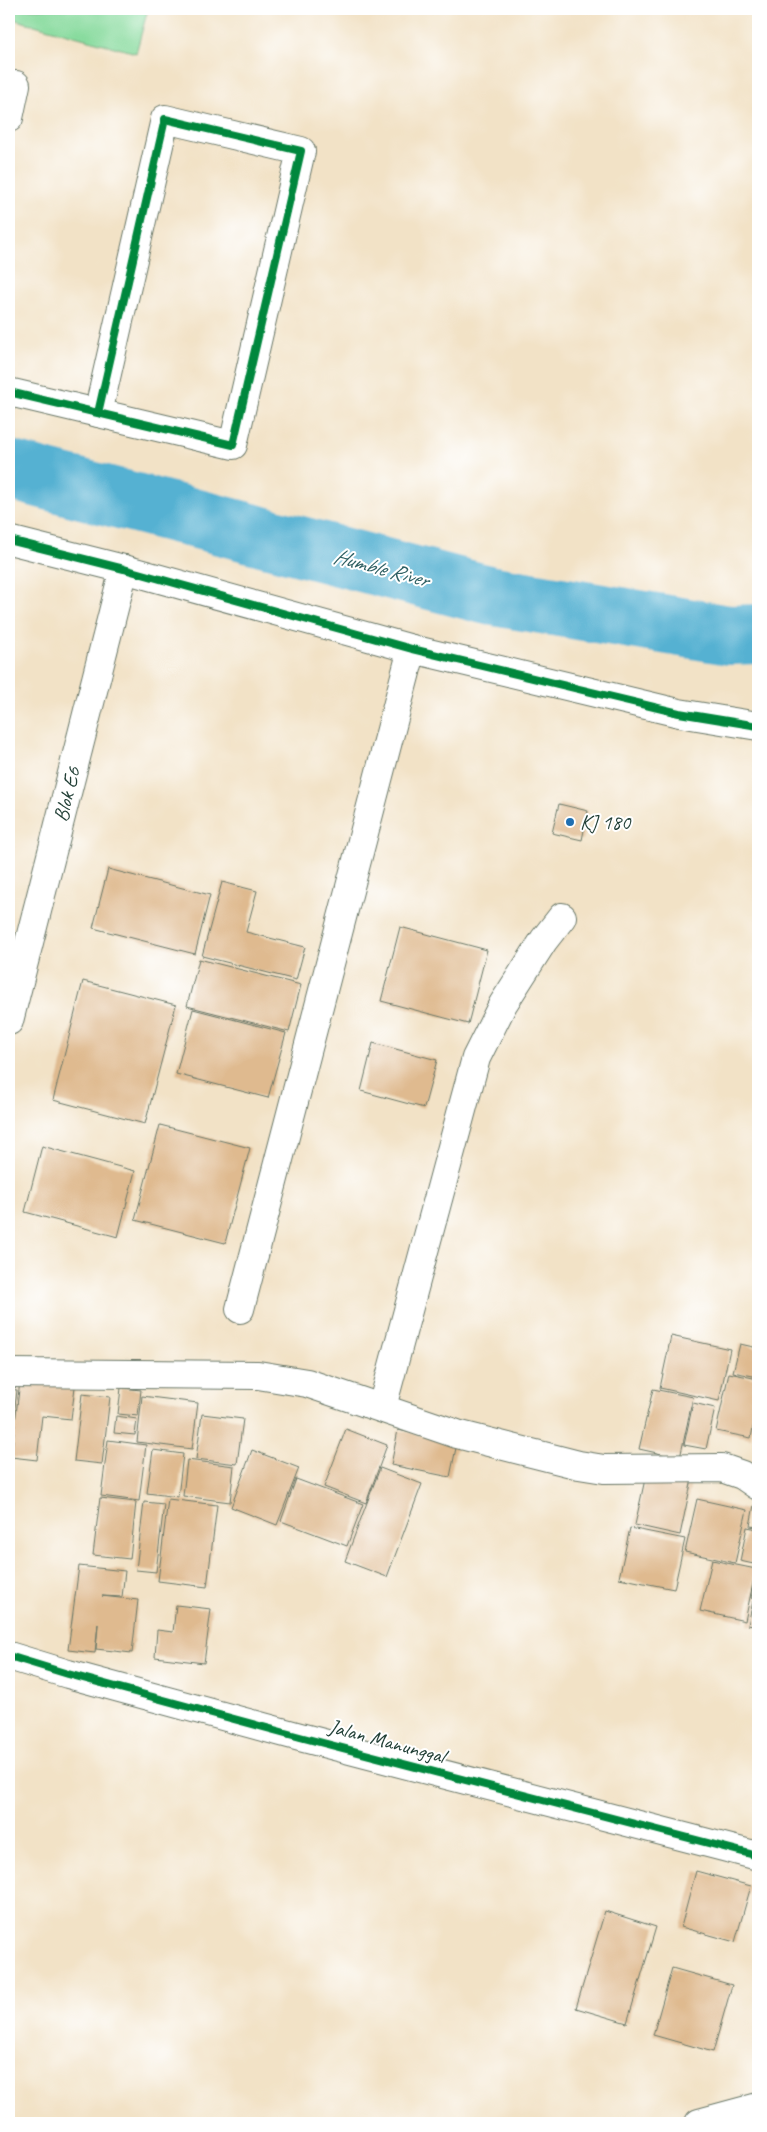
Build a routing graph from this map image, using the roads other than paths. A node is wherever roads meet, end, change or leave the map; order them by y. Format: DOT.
graph roads {
  1 [pos="16,85"];
  2 [pos="9,118"];
  3 [pos="9,392"];
  4 [pos="98,413"];
  5 [pos="9,540"];
  6 [pos="124,569"];
  7 [pos="412,650"];
  8 [pos="758,726"];
  9 [pos="562,917"];
  10 [pos="9,1021"];
  11 [pos="240,1309"];
  12 [pos="9,1373"];
  13 [pos="382,1407"];
  14 [pos="758,1486"];
  15 [pos="9,1656"];
  16 [pos="758,1856"];
  17 [pos="758,2107"];
  18 [pos="699,2123"];
  1 -- 2 [label="main road"];
  3 -- 4 [label="main road"];
  4 -- 4 [label="main road"];
  5 -- 6 [label="main road"];
  6 -- 7 [label="main road"];
  6 -- 10 [label="main road, Blok E6"];
  7 -- 8 [label="main road"];
  7 -- 11 [label="main road"];
  9 -- 13 [label="main road"];
  12 -- 13 [label="main road"];
  13 -- 14 [label="main road"];
  15 -- 16 [label="main road, Jalan Manunggal"];
  17 -- 18 [label="main road"];
}
